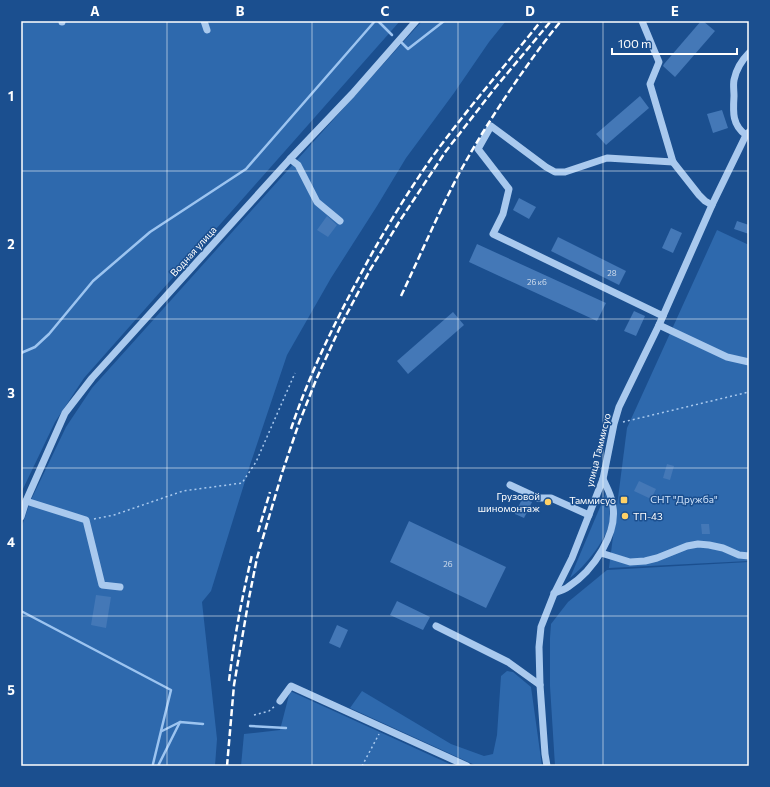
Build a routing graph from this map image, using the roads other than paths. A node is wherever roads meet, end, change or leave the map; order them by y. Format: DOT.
graph roads {
  1 [pos="204,21"];
  2 [pos="416,21"];
  3 [pos="642,21"];
  4 [pos="207,30"];
  5 [pos="749,53"];
  6 [pos="748,134"];
  7 [pos="290,159"];
  8 [pos="673,162"];
  9 [pos="712,205"];
  10 [pos="340,221"];
  11 [pos="663,316"];
  12 [pos="659,325"];
  13 [pos="749,362"];
  14 [pos="603,479"];
  15 [pos="510,486"];
  16 [pos="26,501"];
  17 [pos="588,515"];
  18 [pos="21,517"];
  19 [pos="601,553"];
  20 [pos="749,556"];
  21 [pos="120,587"];
  22 [pos="554,594"];
  23 [pos="436,626"];
  24 [pos="540,684"];
  25 [pos="280,700"];
  26 [pos="467,766"];
  27 [pos="547,766"];
  1 -- 4 [label="street"];
  2 -- 7 [label="street, Водная улица"];
  3 -- 8 [label="street"];
  5 -- 6 [label="street"];
  6 -- 9 [label="street, улица Таммисуо"];
  7 -- 10 [label="street"];
  7 -- 16 [label="street, Водная улица"];
  8 -- 9 [label="street"];
  8 -- 11 [label="street"];
  9 -- 11 [label="street, улица Таммисуо"];
  11 -- 12 [label="street, улица Таммисуо"];
  12 -- 13 [label="street"];
  12 -- 14 [label="street, улица Таммисуо"];
  14 -- 17 [label="street, улица Таммисуо"];
  14 -- 19 [label="street"];
  15 -- 17 [label="street"];
  16 -- 18 [label="street, Водная улица"];
  16 -- 21 [label="street"];
  17 -- 22 [label="street, улица Таммисуо"];
  19 -- 20 [label="street"];
  19 -- 22 [label="street"];
  22 -- 24 [label="street, улица Таммисуо"];
  23 -- 24 [label="street"];
  24 -- 27 [label="street, улица Таммисуо"];
  25 -- 26 [label="street"];
}
